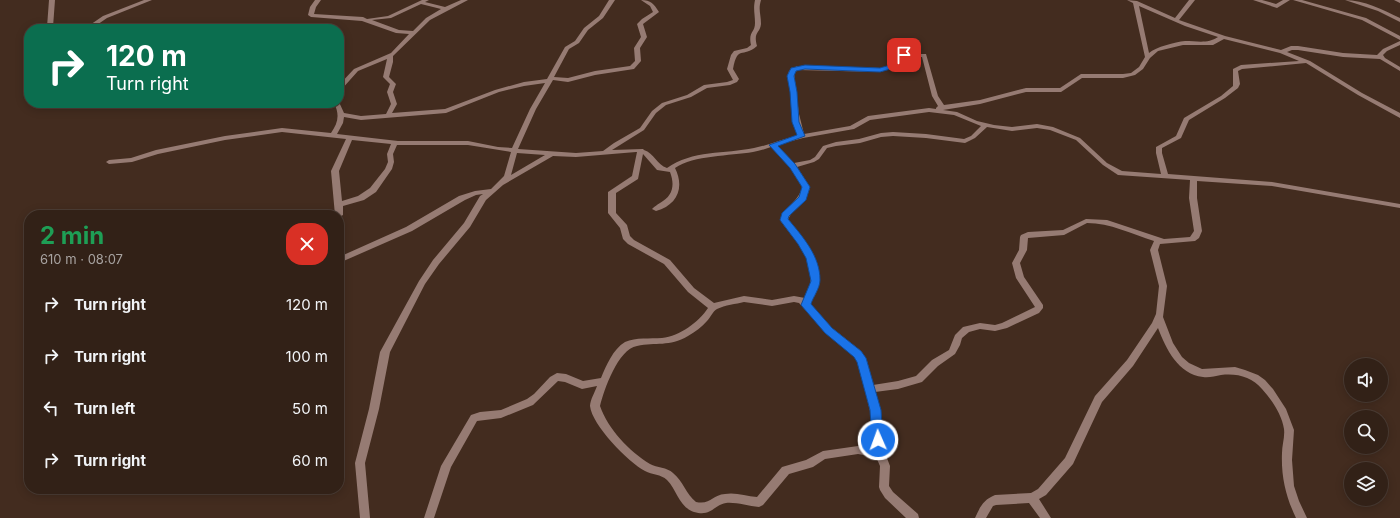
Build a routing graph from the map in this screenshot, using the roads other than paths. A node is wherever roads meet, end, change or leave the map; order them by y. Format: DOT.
graph roads {
  1 [pos="52,0"];
  2 [pos="149,0"];
  3 [pos="318,0"];
  4 [pos="465,0"];
  5 [pos="612,0"];
  6 [pos="644,0"];
  7 [pos="758,0"];
  8 [pos="1192,0"];
  9 [pos="1256,0"];
  10 [pos="1287,0"];
  11 [pos="1296,0"];
  12 [pos="1348,0"];
  13 [pos="1397,0"];
  14 [pos="424,1"];
  15 [pos="1133,1"];
  16 [pos="1400,1"];
  17 [pos="445,8"];
  18 [pos="365,19"];
  19 [pos="1176,20"];
  20 [pos="1400,20"];
  21 [pos="50,24"];
  22 [pos="94,24"];
  23 [pos="413,33"];
  24 [pos="1223,37"];
  25 [pos="1400,38"];
  26 [pos="1400,42"];
  27 [pos="1282,52"];
  28 [pos="390,55"];
  29 [pos="1380,57"];
  30 [pos="1148,58"];
  31 [pos="1308,62"];
  32 [pos="1400,70"];
  33 [pos="550,79"];
  34 [pos="344,83"];
  35 [pos="339,108"];
  36 [pos="942,108"];
  37 [pos="929,110"];
  38 [pos="342,115"];
  39 [pos="388,116"];
  40 [pos="1400,116"];
  41 [pos="985,125"];
  42 [pos="333,135"];
  43 [pos="802,136"];
  44 [pos="350,137"];
  45 [pos="395,142"];
  46 [pos="773,145"];
  47 [pos="515,149"];
  48 [pos="641,150"];
  49 [pos="604,153"];
  50 [pos="552,154"];
  51 [pos="110,162"];
  52 [pos="793,166"];
  53 [pos="672,169"];
  54 [pos="1165,177"];
  55 [pos="1194,179"];
  56 [pos="500,184"];
  57 [pos="491,191"];
  58 [pos="339,205"];
  59 [pos="1400,206"];
  60 [pos="656,209"];
  61 [pos="339,210"];
  62 [pos="1163,241"];
  63 [pos="344,258"];
  64 [pos="806,305"];
  65 [pos="713,307"];
  66 [pos="1159,318"];
  67 [pos="605,381"];
  68 [pos="870,389"];
  69 [pos="880,453"];
  70 [pos="1032,498"];
  71 [pos="365,518"];
  72 [pos="429,518"];
  73 [pos="914,518"];
  74 [pos="980,518"];
  75 [pos="1046,518"];
  76 [pos="1302,518"];
  1 -- 21 [label="street"];
  2 -- 22 [label="street"];
  3 -- 18 [label="street"];
  4 -- 17 [label="street"];
  5 -- 33 [label="street"];
  6 -- 33 [label="street"];
  7 -- 49 [label="street"];
  8 -- 19 [label="street"];
  9 -- 10 [label="street"];
  11 -- 25 [label="street"];
  12 -- 20 [label="street"];
  13 -- 16 [label="street"];
  14 -- 17 [label="street"];
  14 -- 18 [label="street"];
  15 -- 19 [label="street"];
  15 -- 30 [label="street"];
  17 -- 23 [label="street"];
  18 -- 23 [label="street"];
  19 -- 24 [label="street"];
  23 -- 28 [label="street"];
  24 -- 27 [label="street"];
  24 -- 30 [label="street"];
  26 -- 29 [label="street"];
  27 -- 29 [label="street"];
  27 -- 31 [label="street"];
  28 -- 34 [label="street"];
  28 -- 39 [label="street"];
  29 -- 32 [label="street"];
  30 -- 36 [label="street"];
  31 -- 40 [label="street"];
  31 -- 54 [label="street"];
  33 -- 39 [label="street"];
  33 -- 47 [label="street"];
  35 -- 38 [label="street"];
  36 -- 37 [label="street"];
  36 -- 43 [label="street"];
  37 -- 41 [label="street"];
  37 -- 43 [label="street"];
  38 -- 39 [label="street"];
  38 -- 42 [label="street"];
  41 -- 52 [label="street"];
  41 -- 54 [label="street"];
  42 -- 44 [label="street"];
  42 -- 51 [label="street"];
  43 -- 46 [label="street"];
  44 -- 45 [label="street"];
  44 -- 58 [label="street"];
  45 -- 47 [label="street"];
  45 -- 58 [label="street"];
  46 -- 52 [label="street"];
  46 -- 53 [label="street"];
  47 -- 50 [label="street"];
  47 -- 56 [label="street"];
  48 -- 49 [label="street"];
  48 -- 53 [label="street"];
  48 -- 65 [label="street"];
  49 -- 50 [label="street"];
  50 -- 56 [label="street"];
  52 -- 64 [label="street"];
  53 -- 60 [label="street"];
  54 -- 55 [label="street"];
  55 -- 59 [label="street"];
  55 -- 62 [label="street"];
  56 -- 57 [label="street"];
  57 -- 63 [label="street"];
  57 -- 71 [label="street"];
  58 -- 61 [label="street"];
  62 -- 66 [label="street"];
  62 -- 68 [label="street"];
  64 -- 65 [label="street"];
  64 -- 68 [label="street"];
  65 -- 67 [label="street"];
  66 -- 70 [label="street"];
  66 -- 76 [label="street"];
  67 -- 69 [label="street"];
  67 -- 72 [label="street"];
  68 -- 69 [label="street"];
  69 -- 73 [label="street"];
  70 -- 74 [label="street"];
  70 -- 75 [label="street"];
}
